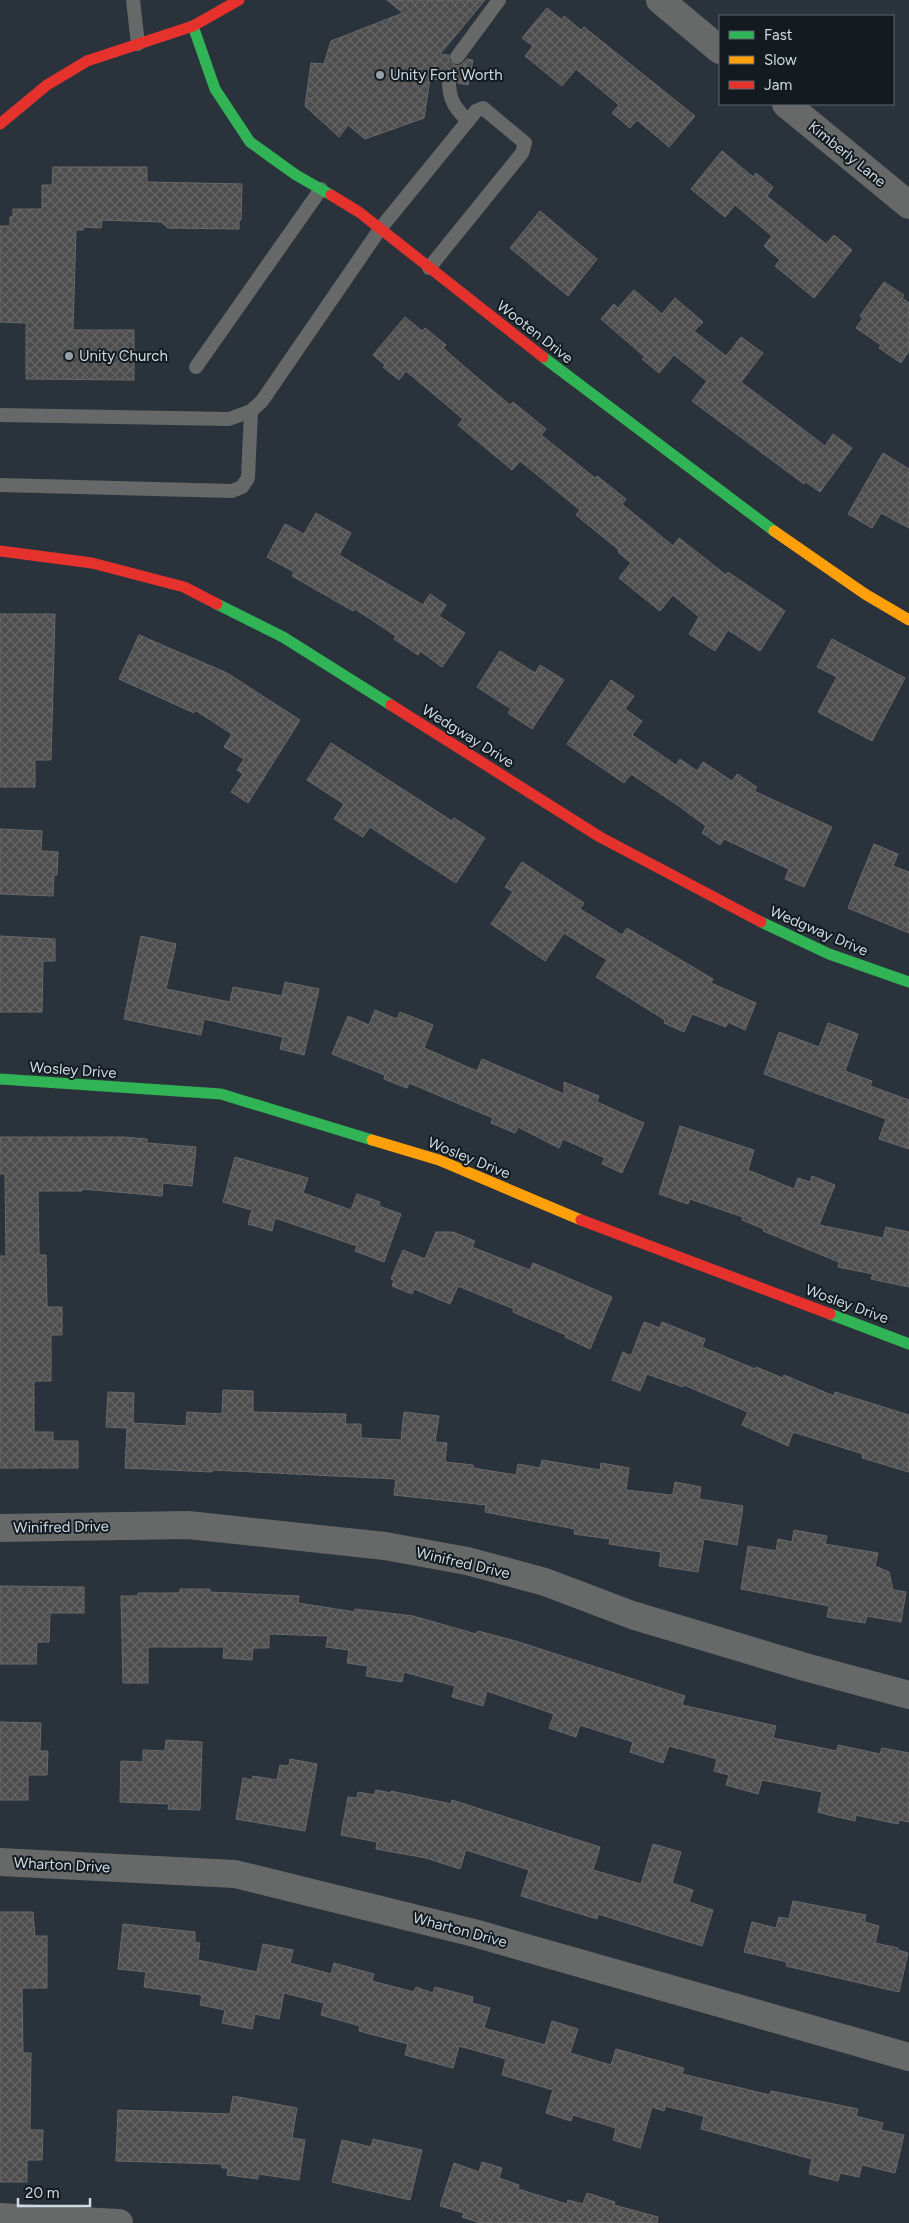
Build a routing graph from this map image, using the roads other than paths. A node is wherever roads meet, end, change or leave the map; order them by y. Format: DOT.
graph roads {
  1 [pos="133,0"];
  2 [pos="239,0"];
  3 [pos="499,0"];
  4 [pos="660,0"];
  5 [pos="193,26"];
  6 [pos="138,44"];
  7 [pos="719,49"];
  8 [pos="456,57"];
  9 [pos="449,82"];
  10 [pos="6,101"];
  11 [pos="787,105"];
  12 [pos="18,110"];
  13 [pos="468,121"];
  14 [pos="0,124"];
  15 [pos="321,189"];
  16 [pos="909,205"];
  17 [pos="380,229"];
  18 [pos="429,268"];
  19 [pos="196,367"];
  20 [pos="251,411"];
  21 [pos="0,415"];
  22 [pos="0,485"];
  23 [pos="0,552"];
  24 [pos="909,620"];
  25 [pos="909,982"];
  26 [pos="0,1079"];
  27 [pos="909,1344"];
  28 [pos="0,1528"];
  29 [pos="909,1694"];
  30 [pos="0,1862"];
  31 [pos="909,2057"];
  32 [pos="0,2217"];
  33 [pos="119,2223"];
  1 -- 6 [label="lane"];
  2 -- 5 [label="street"];
  3 -- 8 [label="lane"];
  4 -- 7 [label="street"];
  5 -- 6 [label="street"];
  5 -- 15 [label="street, Wooten Drive"];
  6 -- 12 [label="street"];
  9 -- 13 [label="lane"];
  10 -- 12 [label="street"];
  11 -- 16 [label="street, Kimberly Lane"];
  12 -- 14 [label="street"];
  13 -- 17 [label="lane"];
  13 -- 18 [label="lane"];
  15 -- 17 [label="street, Wooten Drive"];
  15 -- 19 [label="lane"];
  17 -- 18 [label="street, Wooten Drive"];
  17 -- 20 [label="lane"];
  18 -- 24 [label="street, Wooten Drive"];
  20 -- 21 [label="lane"];
  20 -- 22 [label="lane"];
  23 -- 25 [label="street, Wedgway Drive"];
  26 -- 27 [label="street, Wosley Drive"];
  28 -- 29 [label="street, Winifred Drive"];
  30 -- 31 [label="street, Wharton Drive"];
  32 -- 33 [label="street"];
}
